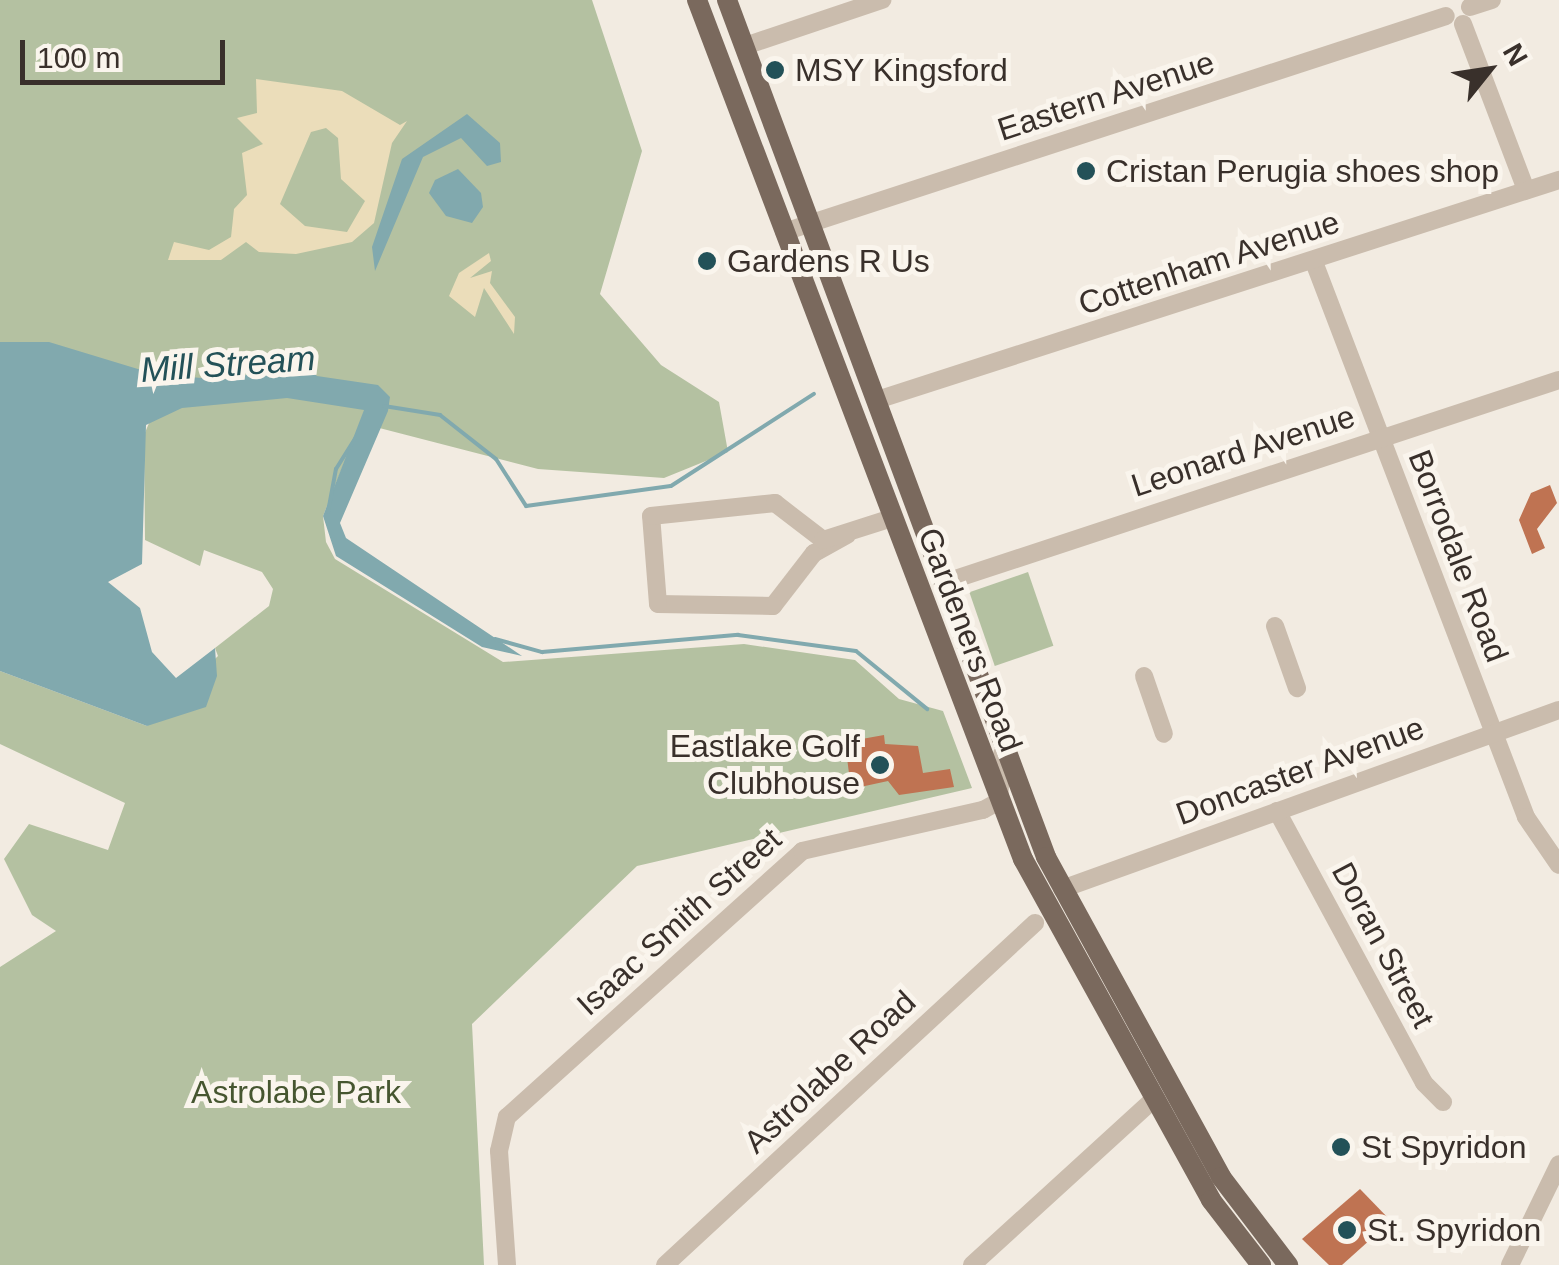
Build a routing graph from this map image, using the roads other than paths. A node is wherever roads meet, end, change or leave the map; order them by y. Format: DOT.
graph roads {
  1 [pos="697,0"];
  2 [pos="727,0"];
  3 [pos="882,0"];
  4 [pos="1492,0"];
  5 [pos="1459,9"];
  6 [pos="745,46"];
  7 [pos="1559,180"];
  8 [pos="1526,190"];
  9 [pos="811,223"];
  10 [pos="784,232"];
  11 [pos="1314,262"];
  12 [pos="1559,380"];
  13 [pos="878,400"];
  14 [pos="1381,437"];
  15 [pos="892,518"];
  16 [pos="847,535"];
  17 [pos="946,582"];
  18 [pos="1276,626"];
  19 [pos="1144,676"];
  20 [pos="1297,688"];
  21 [pos="1559,710"];
  22 [pos="1164,734"];
  23 [pos="1494,734"];
  24 [pos="1000,739"];
  25 [pos="999,801"];
  26 [pos="1277,811"];
  27 [pos="1559,865"];
  28 [pos="1062,888"];
  29 [pos="1035,923"];
  30 [pos="1155,1098"];
  31 [pos="1443,1102"];
  32 [pos="1559,1164"];
  33 [pos="507,1265"];
  34 [pos="665,1265"];
  35 [pos="972,1265"];
  36 [pos="1261,1265"];
  37 [pos="1288,1265"];
  38 [pos="1510,1265"];
  1 -- 10 [label="main road, Gardeners Road"];
  2 -- 6 [label="main road, Gardeners Road"];
  3 -- 6 [label="street"];
  4 -- 5 [label="street, Eastern Avenue"];
  5 -- 8 [label="street"];
  5 -- 9 [label="street, Eastern Avenue"];
  6 -- 9 [label="main road, Gardeners Road"];
  7 -- 8 [label="street, Cottenham Avenue"];
  8 -- 11 [label="street, Cottenham Avenue"];
  9 -- 10 [label="street, Eastern Avenue"];
  9 -- 13 [label="main road, Gardeners Road"];
  10 -- 15 [label="main road, Gardeners Road"];
  11 -- 13 [label="street, Cottenham Avenue"];
  11 -- 14 [label="street, Borrodale Road"];
  12 -- 14 [label="street, Leonard Avenue"];
  13 -- 17 [label="main road, Gardeners Road"];
  14 -- 17 [label="street, Leonard Avenue"];
  14 -- 23 [label="street, Borrodale Road"];
  15 -- 16 [label="street"];
  15 -- 25 [label="main road, Gardeners Road"];
  16 -- 16 [label="street"];
  17 -- 24 [label="main road, Gardeners Road"];
  18 -- 20 [label="street"];
  19 -- 22 [label="street"];
  21 -- 23 [label="street, Doncaster Avenue"];
  23 -- 26 [label="street, Doncaster Avenue"];
  23 -- 27 [label="street, Borrodale Road"];
  24 -- 25 [label="street"];
  24 -- 28 [label="main road, Gardeners Road"];
  25 -- 30 [label="main road, Gardeners Road"];
  25 -- 33 [label="street, Isaac Smith Street"];
  26 -- 28 [label="street, Doncaster Avenue"];
  26 -- 31 [label="street, Doran Street"];
  28 -- 37 [label="main road, Gardeners Road"];
  29 -- 34 [label="street, Astrolabe Road"];
  30 -- 35 [label="street"];
  30 -- 36 [label="main road, Gardeners Road"];
  32 -- 38 [label="street"];
}
